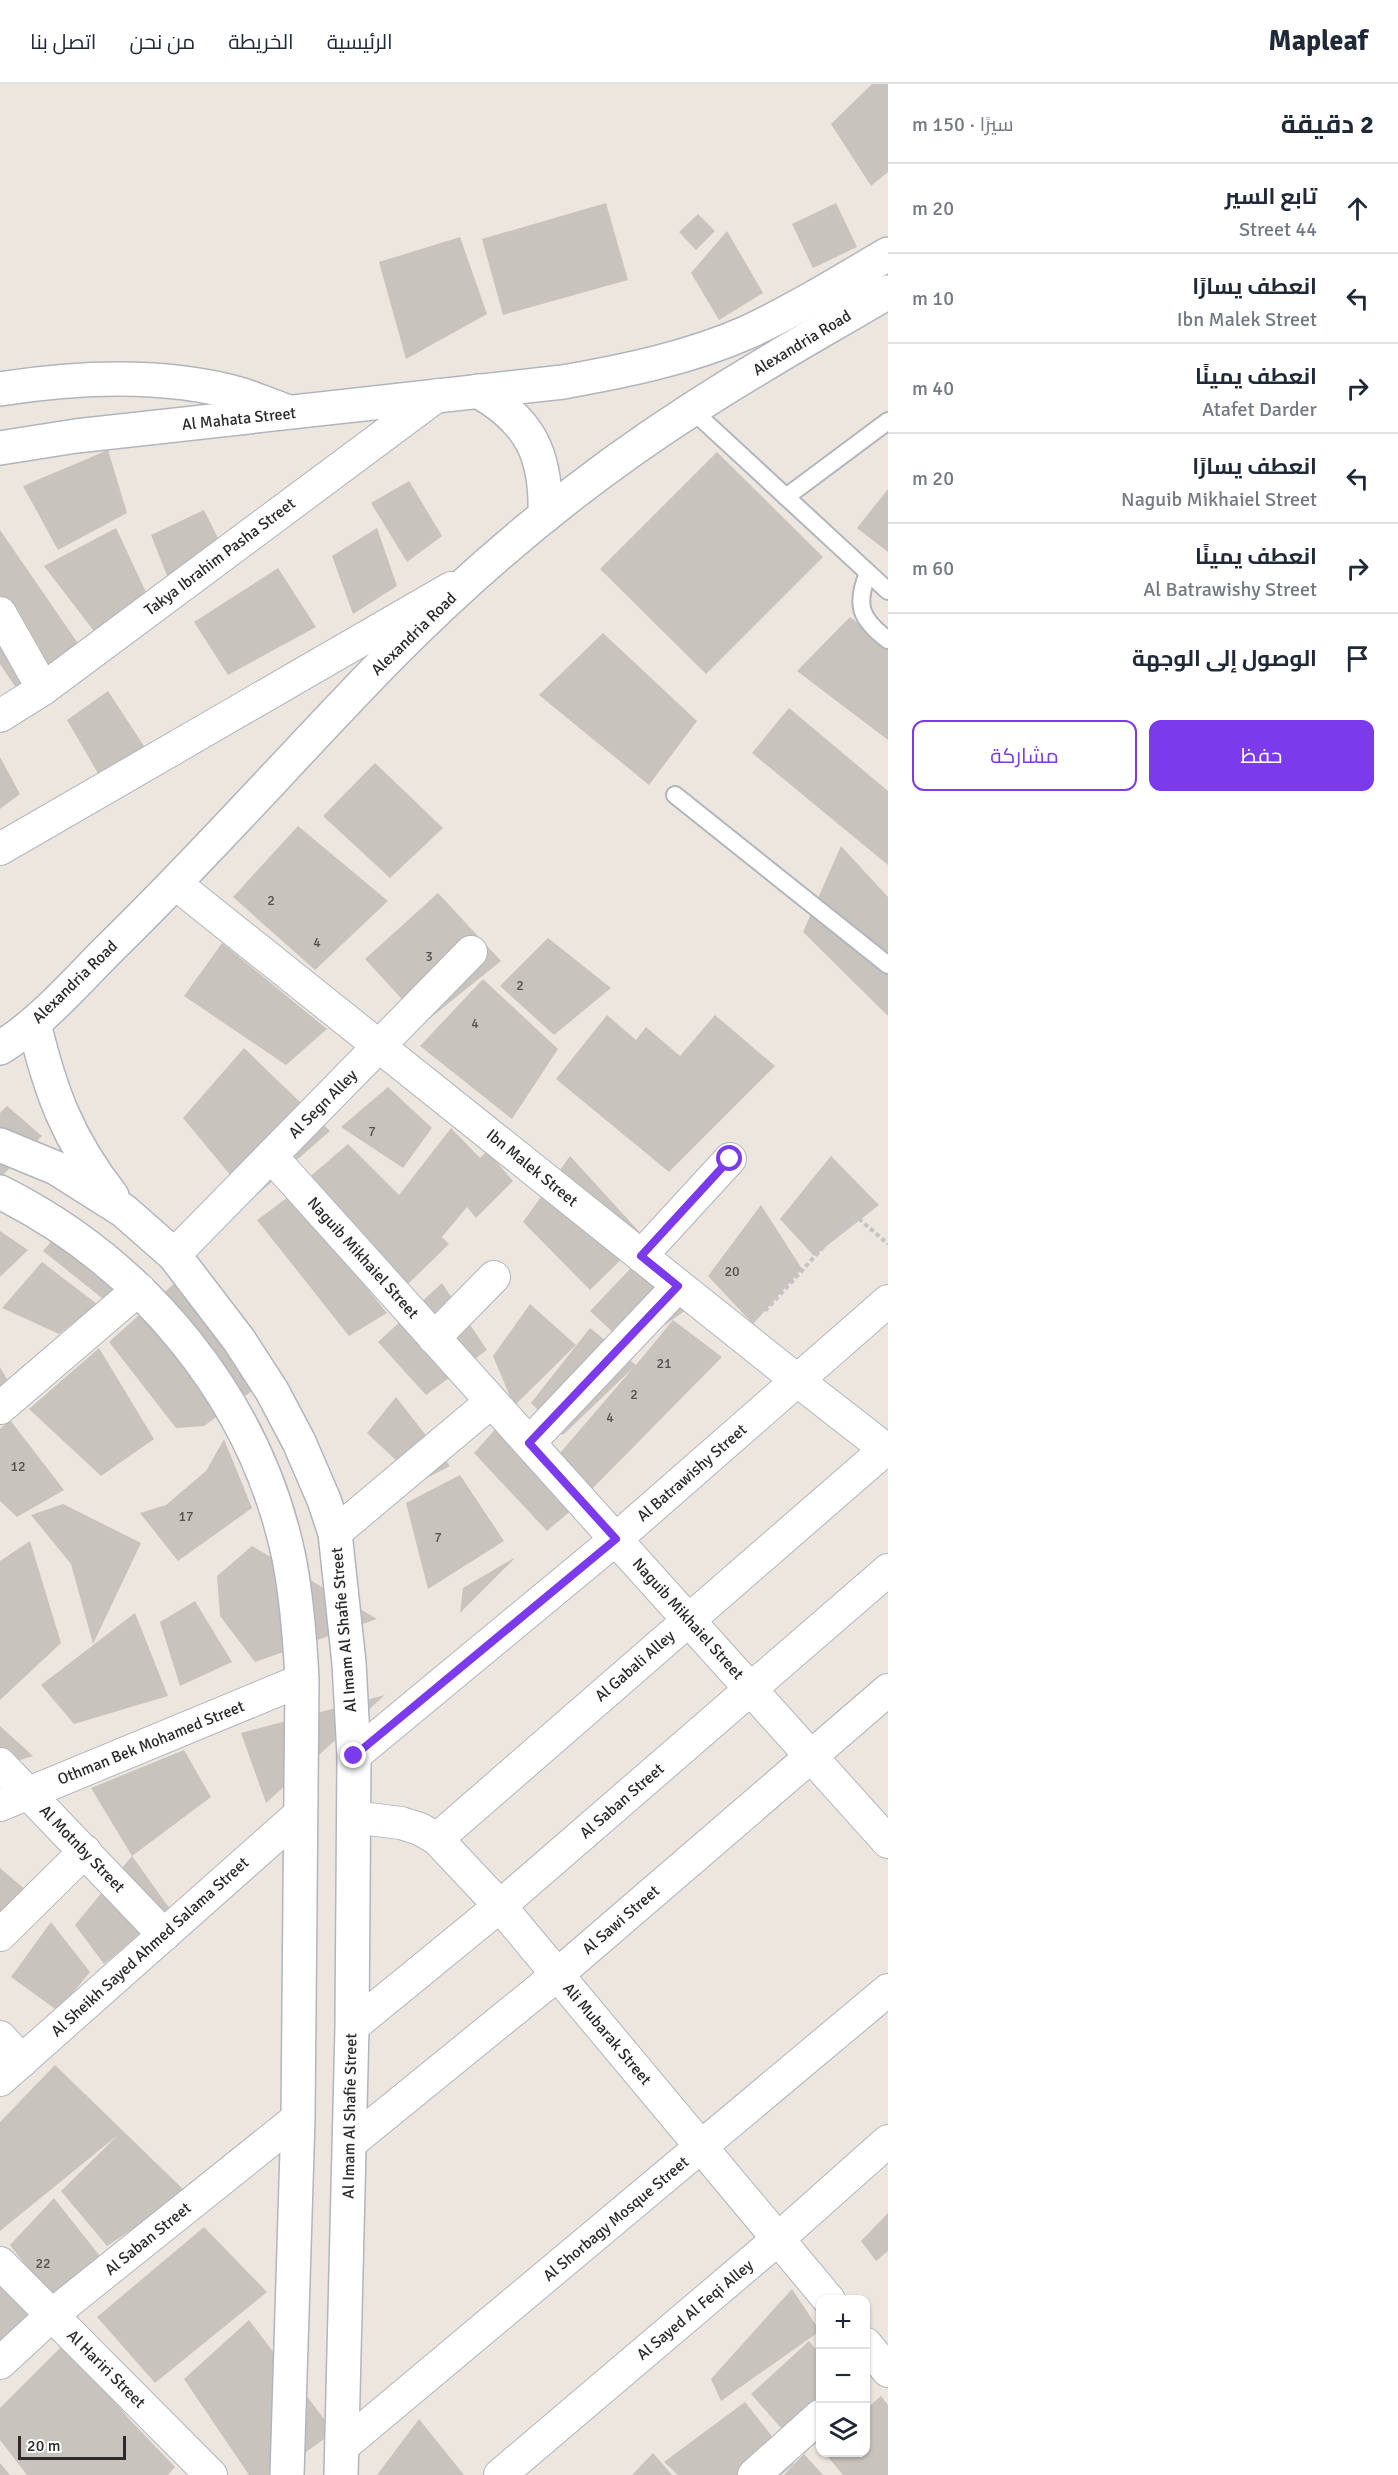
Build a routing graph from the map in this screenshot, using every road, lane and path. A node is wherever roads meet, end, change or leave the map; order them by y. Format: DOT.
graph roads {
  1 [pos="888,254"];
  2 [pos="888,292"];
  3 [pos="0,389"];
  4 [pos="478,391"];
  5 [pos="438,395"];
  6 [pos="691,409"];
  7 [pos="293,414"];
  8 [pos="888,422"];
  9 [pos="0,447"];
  10 [pos="786,497"];
  11 [pos="545,516"];
  12 [pos="482,569"];
  13 [pos="868,573"];
  14 [pos="888,591"];
  15 [pos="0,613"];
  16 [pos="888,640"];
  17 [pos="43,689"];
  18 [pos="0,716"];
  19 [pos="675,795"];
  20 [pos="2,850"];
  21 [pos="176,884"];
  22 [pos="471,952"];
  23 [pos="888,965"];
  24 [pos="34,1023"];
  25 [pos="379,1046"];
  26 [pos="0,1048"];
  27 [pos="0,1144"];
  28 [pos="271,1156"];
  29 [pos="730,1159"];
  30 [pos="0,1191"];
  31 [pos="124,1211"];
  32 [pos="888,1244"];
  33 [pos="174,1255"];
  34 [pos="641,1256"];
  35 [pos="494,1277"];
  36 [pos="678,1286"];
  37 [pos="139,1289"];
  38 [pos="888,1300"];
  39 [pos="742,1336"];
  40 [pos="434,1338"];
  41 [pos="798,1382"];
  42 [pos="491,1402"];
  43 [pos="0,1408"];
  44 [pos="529,1443"];
  45 [pos="887,1449"];
  46 [pos="335,1533"];
  47 [pos="616,1539"];
  48 [pos="888,1570"];
  49 [pos="688,1620"];
  50 [pos="302,1680"];
  51 [pos="750,1689"];
  52 [pos="888,1690"];
  53 [pos="354,1756"];
  54 [pos="811,1756"];
  55 [pos="0,1764"];
  56 [pos="14,1799"];
  57 [pos="301,1813"];
  58 [pos="353,1817"];
  59 [pos="437,1839"];
  60 [pos="888,1842"];
  61 [pos="86,1851"];
  62 [pos="500,1906"];
  63 [pos="0,1935"];
  64 [pos="164,1935"];
  65 [pos="557,1975"];
  66 [pos="888,1990"];
  67 [pos="352,2027"];
  68 [pos="0,2037"];
  69 [pos="11,2071"];
  70 [pos="298,2118"];
  71 [pos="888,2141"];
  72 [pos="349,2144"];
  73 [pos="702,2147"];
  74 [pos="778,2239"];
  75 [pos="0,2263"];
  76 [pos="825,2295"];
  77 [pos="52,2315"];
  78 [pos="0,2363"];
  79 [pos="816,2420"];
  80 [pos="342,2461"];
  81 [pos="211,2475"];
  82 [pos="287,2475"];
  83 [pos="500,2475"];
  84 [pos="754,2475"];
  1 -- 4 [label="main road, Alexandria Road"];
  2 -- 6 [label="main road, Alexandria Road"];
  3 -- 7 [label="main road"];
  4 -- 5 [label="main road, Al Mahata Street"];
  4 -- 11 [label="main road"];
  5 -- 7 [label="main road, Al Mahata Street"];
  5 -- 17 [label="street, Takya Ibrahim Pasha Street"];
  6 -- 10 [label="lane"];
  6 -- 11 [label="main road, Alexandria Road"];
  7 -- 9 [label="main road, Al Mahata Street"];
  8 -- 10 [label="lane"];
  10 -- 13 [label="lane"];
  11 -- 12 [label="main road, Alexandria Road"];
  12 -- 20 [label="street"];
  12 -- 21 [label="main road, Alexandria Road"];
  13 -- 14 [label="lane"];
  13 -- 16 [label="lane"];
  15 -- 17 [label="street"];
  17 -- 18 [label="street, Takya Ibrahim Pasha Street"];
  19 -- 23 [label="lane"];
  21 -- 24 [label="main road, Alexandria Road"];
  21 -- 25 [label="street, Ibn Malek Street"];
  22 -- 25 [label="street, Al Segn Alley"];
  24 -- 26 [label="main road, Alexandria Road"];
  24 -- 31 [label="main road"];
  25 -- 28 [label="street, Al Segn Alley"];
  25 -- 34 [label="street, Ibn Malek Street"];
  27 -- 31 [label="main road, Al Imam Al Shafie Street"];
  28 -- 33 [label="street, Al Segn Alley"];
  28 -- 40 [label="street, Naguib Mikhaiel Street"];
  29 -- 34 [label="street"];
  30 -- 37 [label="main road"];
  31 -- 33 [label="main road, Al Imam Al Shafie Street"];
  32 -- 39 [label="path"];
  33 -- 46 [label="main road, Al Imam Al Shafie Street"];
  34 -- 36 [label="street, Ibn Malek Street"];
  35 -- 40 [label="street"];
  36 -- 39 [label="street, Ibn Malek Street"];
  36 -- 44 [label="street"];
  37 -- 43 [label="street"];
  37 -- 50 [label="main road"];
  38 -- 41 [label="street, Al Batrawishy Street"];
  39 -- 41 [label="street, Ibn Malek Street"];
  40 -- 42 [label="street, Naguib Mikhaiel Street"];
  41 -- 45 [label="street, Ibn Malek Street"];
  41 -- 47 [label="street, Al Batrawishy Street"];
  42 -- 44 [label="street, Naguib Mikhaiel Street"];
  42 -- 46 [label="street"];
  44 -- 47 [label="street, Naguib Mikhaiel Street"];
  45 -- 49 [label="street, Al Gabali Alley"];
  46 -- 53 [label="main road, Al Imam Al Shafie Street"];
  47 -- 49 [label="street, Naguib Mikhaiel Street"];
  47 -- 53 [label="street, Al Batrawishy Street"];
  48 -- 51 [label="street, Al Saban Street"];
  49 -- 51 [label="street, Naguib Mikhaiel Street"];
  49 -- 59 [label="street, Al Gabali Alley"];
  50 -- 56 [label="street, Othman Bek Mohamed Street"];
  50 -- 57 [label="main road"];
  51 -- 54 [label="street, Naguib Mikhaiel Street"];
  51 -- 62 [label="street, Al Saban Street"];
  52 -- 54 [label="street, Al Sawi Street"];
  53 -- 58 [label="main road, Al Imam Al Shafie Street"];
  54 -- 60 [label="street, Naguib Mikhaiel Street"];
  54 -- 65 [label="street, Al Sawi Street"];
  55 -- 56 [label="street, Al Motnby Street"];
  56 -- 61 [label="street, Al Motnby Street"];
  57 -- 64 [label="street, Al Sheikh Sayed Ahmed Salama Street"];
  57 -- 70 [label="main road"];
  58 -- 59 [label="street, Ali Mubarak Street"];
  58 -- 67 [label="main road, Al Imam Al Shafie Street"];
  59 -- 62 [label="street, Ali Mubarak Street"];
  61 -- 63 [label="street"];
  61 -- 64 [label="street, Al Motnby Street"];
  62 -- 65 [label="street, Ali Mubarak Street"];
  62 -- 67 [label="street, Al Saban Street"];
  64 -- 69 [label="street, Al Sheikh Sayed Ahmed Salama Street"];
  65 -- 72 [label="street, Al Sawi Street"];
  65 -- 73 [label="street, Ali Mubarak Street"];
  66 -- 73 [label="street, Al Shorbagy Mosque Street"];
  67 -- 72 [label="main road, Al Imam Al Shafie Street"];
  68 -- 69 [label="street"];
  70 -- 77 [label="street, Al Saban Street"];
  70 -- 82 [label="main road"];
  71 -- 74 [label="street, Al Sayed Al Feqi Alley"];
  72 -- 80 [label="main road, Al Imam Al Shafie Street"];
  73 -- 74 [label="street, Ali Mubarak Street"];
  73 -- 80 [label="street, Al Shorbagy Mosque Street"];
  74 -- 76 [label="street, Ali Mubarak Street"];
  74 -- 83 [label="street, Al Sayed Al Feqi Alley"];
  75 -- 77 [label="street, Al Hariri Street"];
  77 -- 78 [label="street, Al Saban Street"];
  77 -- 81 [label="street, Al Hariri Street"];
  79 -- 84 [label="street"];
}
